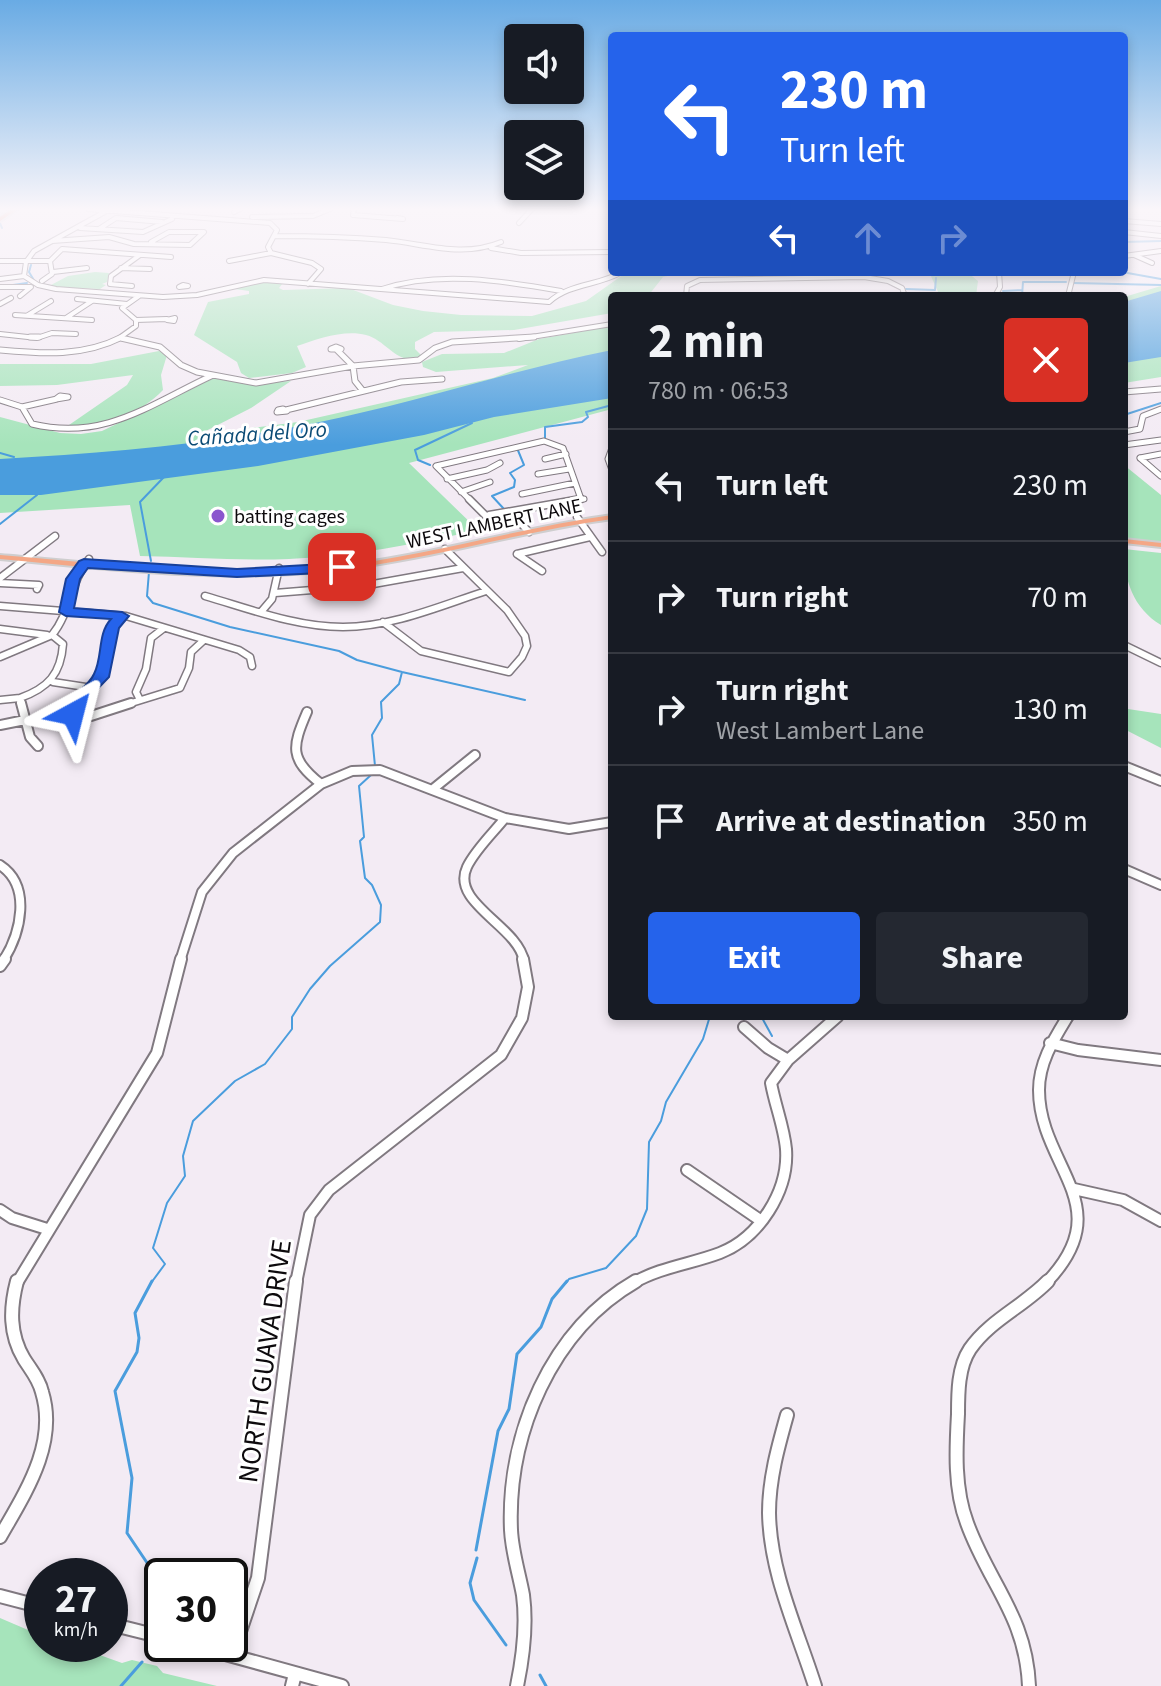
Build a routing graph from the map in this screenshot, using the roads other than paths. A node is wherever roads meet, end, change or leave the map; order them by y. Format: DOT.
graph roads {
  1 [pos="184,287"];
  2 [pos="30,288"];
  3 [pos="50,288"];
  4 [pos="118,288"];
  5 [pos="226,288"];
  6 [pos="353,288"];
  7 [pos="388,288"];
  8 [pos="523,288"];
  9 [pos="575,288"];
  10 [pos="381,290"];
  11 [pos="561,291"];
  12 [pos="110,293"];
  13 [pos="140,295"];
  14 [pos="20,296"];
  15 [pos="187,296"];
  16 [pos="11,298"];
  17 [pos="77,299"];
  18 [pos="92,300"];
  19 [pos="51,301"];
  20 [pos="0,304"];
  21 [pos="128,304"];
  22 [pos="15,315"];
  23 [pos="27,316"];
  24 [pos="65,319"];
  25 [pos="167,319"];
  26 [pos="92,320"];
  27 [pos="136,320"];
  28 [pos="608,325"];
  29 [pos="0,334"];
  30 [pos="76,334"];
  31 [pos="121,338"];
  32 [pos="0,350"];
  33 [pos="337,350"];
  34 [pos="353,366"];
  35 [pos="212,376"];
  36 [pos="442,379"];
  37 [pos="1161,389"];
  38 [pos="363,391"];
  39 [pos="1128,392"];
  40 [pos="57,399"];
  41 [pos="0,400"];
  42 [pos="22,407"];
  43 [pos="1161,409"];
  44 [pos="286,410"];
  45 [pos="1128,431"];
  46 [pos="1161,440"];
  47 [pos="1128,444"];
  48 [pos="566,454"];
  49 [pos="1161,454"];
  50 [pos="545,459"];
  51 [pos="500,463"];
  52 [pos="569,469"];
  53 [pos="538,474"];
  54 [pos="1161,476"];
  55 [pos="447,479"];
  56 [pos="490,482"];
  57 [pos="575,483"];
  58 [pos="461,492"];
  59 [pos="522,494"];
  60 [pos="510,512"];
  61 [pos="608,515"];
  62 [pos="578,519"];
  63 [pos="528,530"];
  64 [pos="55,536"];
  65 [pos="590,537"];
  66 [pos="1128,544"];
  67 [pos="1161,547"];
  68 [pos="445,549"];
  69 [pos="602,552"];
  70 [pos="0,554"];
  71 [pos="29,557"];
  72 [pos="86,561"];
  73 [pos="463,568"];
  74 [pos="278,570"];
  75 [pos="542,571"];
  76 [pos="0,580"];
  77 [pos="39,584"];
  78 [pos="486,591"];
  79 [pos="275,593"];
  80 [pos="205,596"];
  81 [pos="0,606"];
  82 [pos="66,612"];
  83 [pos="261,612"];
  84 [pos="122,616"];
  85 [pos="383,622"];
  86 [pos="164,628"];
  87 [pos="0,629"];
  88 [pos="52,635"];
  89 [pos="204,640"];
  90 [pos="1128,647"];
  91 [pos="453,650"];
  92 [pos="2,654"];
  93 [pos="446,658"];
  94 [pos="1161,663"];
  95 [pos="252,666"];
  96 [pos="53,682"];
  97 [pos="92,688"];
  98 [pos="20,698"];
  99 [pos="0,700"];
  100 [pos="140,700"];
  101 [pos="307,712"];
  102 [pos="25,720"];
  103 [pos="0,725"];
  104 [pos="38,746"];
  105 [pos="475,755"];
  106 [pos="1128,768"];
  107 [pos="1161,781"];
  108 [pos="321,784"];
  109 [pos="433,789"];
  110 [pos="505,818"];
  111 [pos="608,823"];
  112 [pos="0,865"];
  113 [pos="1128,871"];
  114 [pos="1161,885"];
  115 [pos="0,966"];
  116 [pos="833,1020"];
  117 [pos="1065,1020"];
  118 [pos="744,1027"];
  119 [pos="1050,1043"];
  120 [pos="788,1060"];
  121 [pos="1161,1060"];
  122 [pos="687,1170"];
  123 [pos="1074,1189"];
  124 [pos="0,1210"];
  125 [pos="760,1220"];
  126 [pos="1161,1221"];
  127 [pos="47,1229"];
  128 [pos="787,1415"];
  129 [pos="0,1537"];
  130 [pos="0,1596"];
  131 [pos="24,1602"];
  132 [pos="248,1608"];
  133 [pos="248,1661"];
  134 [pos="294,1680"];
  135 [pos="342,1686"];
  136 [pos="517,1686"];
  137 [pos="815,1686"];
  138 [pos="1029,1686"];
  1 -- 15 [label="street"];
  2 -- 14 [label="street"];
  3 -- 12 [label="street"];
  4 -- 12 [label="street"];
  5 -- 15 [label="street"];
  6 -- 10 [label="street"];
  7 -- 10 [label="street"];
  8 -- 11 [label="street"];
  9 -- 11 [label="street"];
  10 -- 11 [label="street"];
  12 -- 13 [label="street"];
  13 -- 15 [label="street"];
  13 -- 21 [label="street"];
  16 -- 20 [label="street"];
  17 -- 18 [label="street"];
  18 -- 21 [label="street"];
  18 -- 24 [label="street"];
  19 -- 23 [label="street"];
  21 -- 27 [label="street"];
  22 -- 23 [label="street"];
  23 -- 24 [label="street"];
  24 -- 26 [label="street"];
  25 -- 27 [label="street"];
  27 -- 31 [label="street"];
  28 -- 34 [label="street"];
  29 -- 30 [label="street"];
  31 -- 32 [label="street"];
  31 -- 35 [label="street"];
  33 -- 34 [label="street"];
  34 -- 35 [label="street"];
  34 -- 38 [label="street"];
  35 -- 42 [label="street"];
  36 -- 38 [label="street"];
  37 -- 39 [label="street"];
  38 -- 44 [label="street"];
  40 -- 42 [label="street"];
  41 -- 42 [label="street"];
  43 -- 45 [label="street"];
  46 -- 47 [label="street"];
  48 -- 50 [label="street"];
  48 -- 52 [label="street"];
  48 -- 55 [label="street"];
  49 -- 54 [label="street"];
  51 -- 55 [label="street"];
  52 -- 53 [label="street"];
  52 -- 57 [label="street"];
  55 -- 58 [label="street"];
  56 -- 58 [label="street"];
  57 -- 59 [label="street"];
  57 -- 60 [label="street"];
  58 -- 60 [label="street"];
  60 -- 63 [label="street"];
  61 -- 62 [label="main road, WEST LAMBERT LANE"];
  62 -- 63 [label="main road, WEST LAMBERT LANE"];
  62 -- 65 [label="street"];
  63 -- 68 [label="main road, WEST LAMBERT LANE"];
  63 -- 74 [label="main road, WEST LAMBERT LANE"];
  64 -- 71 [label="street"];
  65 -- 69 [label="street"];
  65 -- 75 [label="street"];
  66 -- 67 [label="main road"];
  68 -- 73 [label="street"];
  68 -- 74 [label="main road, WEST LAMBERT LANE"];
  70 -- 71 [label="main road, WEST LAMBERT LANE"];
  71 -- 72 [label="main road, WEST LAMBERT LANE"];
  71 -- 76 [label="street"];
  72 -- 74 [label="main road, WEST LAMBERT LANE"];
  72 -- 82 [label="street"];
  73 -- 78 [label="street"];
  73 -- 79 [label="street"];
  74 -- 79 [label="street"];
  76 -- 77 [label="street"];
  78 -- 85 [label="street"];
  78 -- 93 [label="street"];
  79 -- 83 [label="street"];
  80 -- 83 [label="street"];
  81 -- 82 [label="street"];
  82 -- 84 [label="street"];
  82 -- 88 [label="street"];
  83 -- 85 [label="street"];
  84 -- 86 [label="street"];
  84 -- 97 [label="street"];
  85 -- 93 [label="street"];
  86 -- 89 [label="street"];
  86 -- 100 [label="street"];
  87 -- 88 [label="street"];
  88 -- 92 [label="street"];
  88 -- 96 [label="street"];
  89 -- 95 [label="street"];
  89 -- 100 [label="street"];
  90 -- 94 [label="street"];
  91 -- 93 [label="street"];
  96 -- 97 [label="street"];
  96 -- 98 [label="street"];
  97 -- 100 [label="street"];
  98 -- 99 [label="street"];
  98 -- 102 [label="street"];
  101 -- 108 [label="street"];
  102 -- 103 [label="street"];
  102 -- 104 [label="street"];
  105 -- 109 [label="street"];
  106 -- 107 [label="street"];
  108 -- 109 [label="street"];
  108 -- 127 [label="street"];
  109 -- 110 [label="street"];
  110 -- 111 [label="street"];
  110 -- 132 [label="street, NORTH GUAVA DRIVE"];
  112 -- 115 [label="street"];
  113 -- 114 [label="street"];
  116 -- 120 [label="street"];
  117 -- 119 [label="street"];
  118 -- 120 [label="street"];
  119 -- 121 [label="street"];
  119 -- 123 [label="street"];
  120 -- 125 [label="street"];
  122 -- 125 [label="street"];
  123 -- 126 [label="street"];
  123 -- 138 [label="street"];
  124 -- 127 [label="street"];
  125 -- 136 [label="street"];
  127 -- 129 [label="street"];
  128 -- 137 [label="street"];
  130 -- 131 [label="street"];
  133 -- 134 [label="street"];
  134 -- 135 [label="street"];
}
